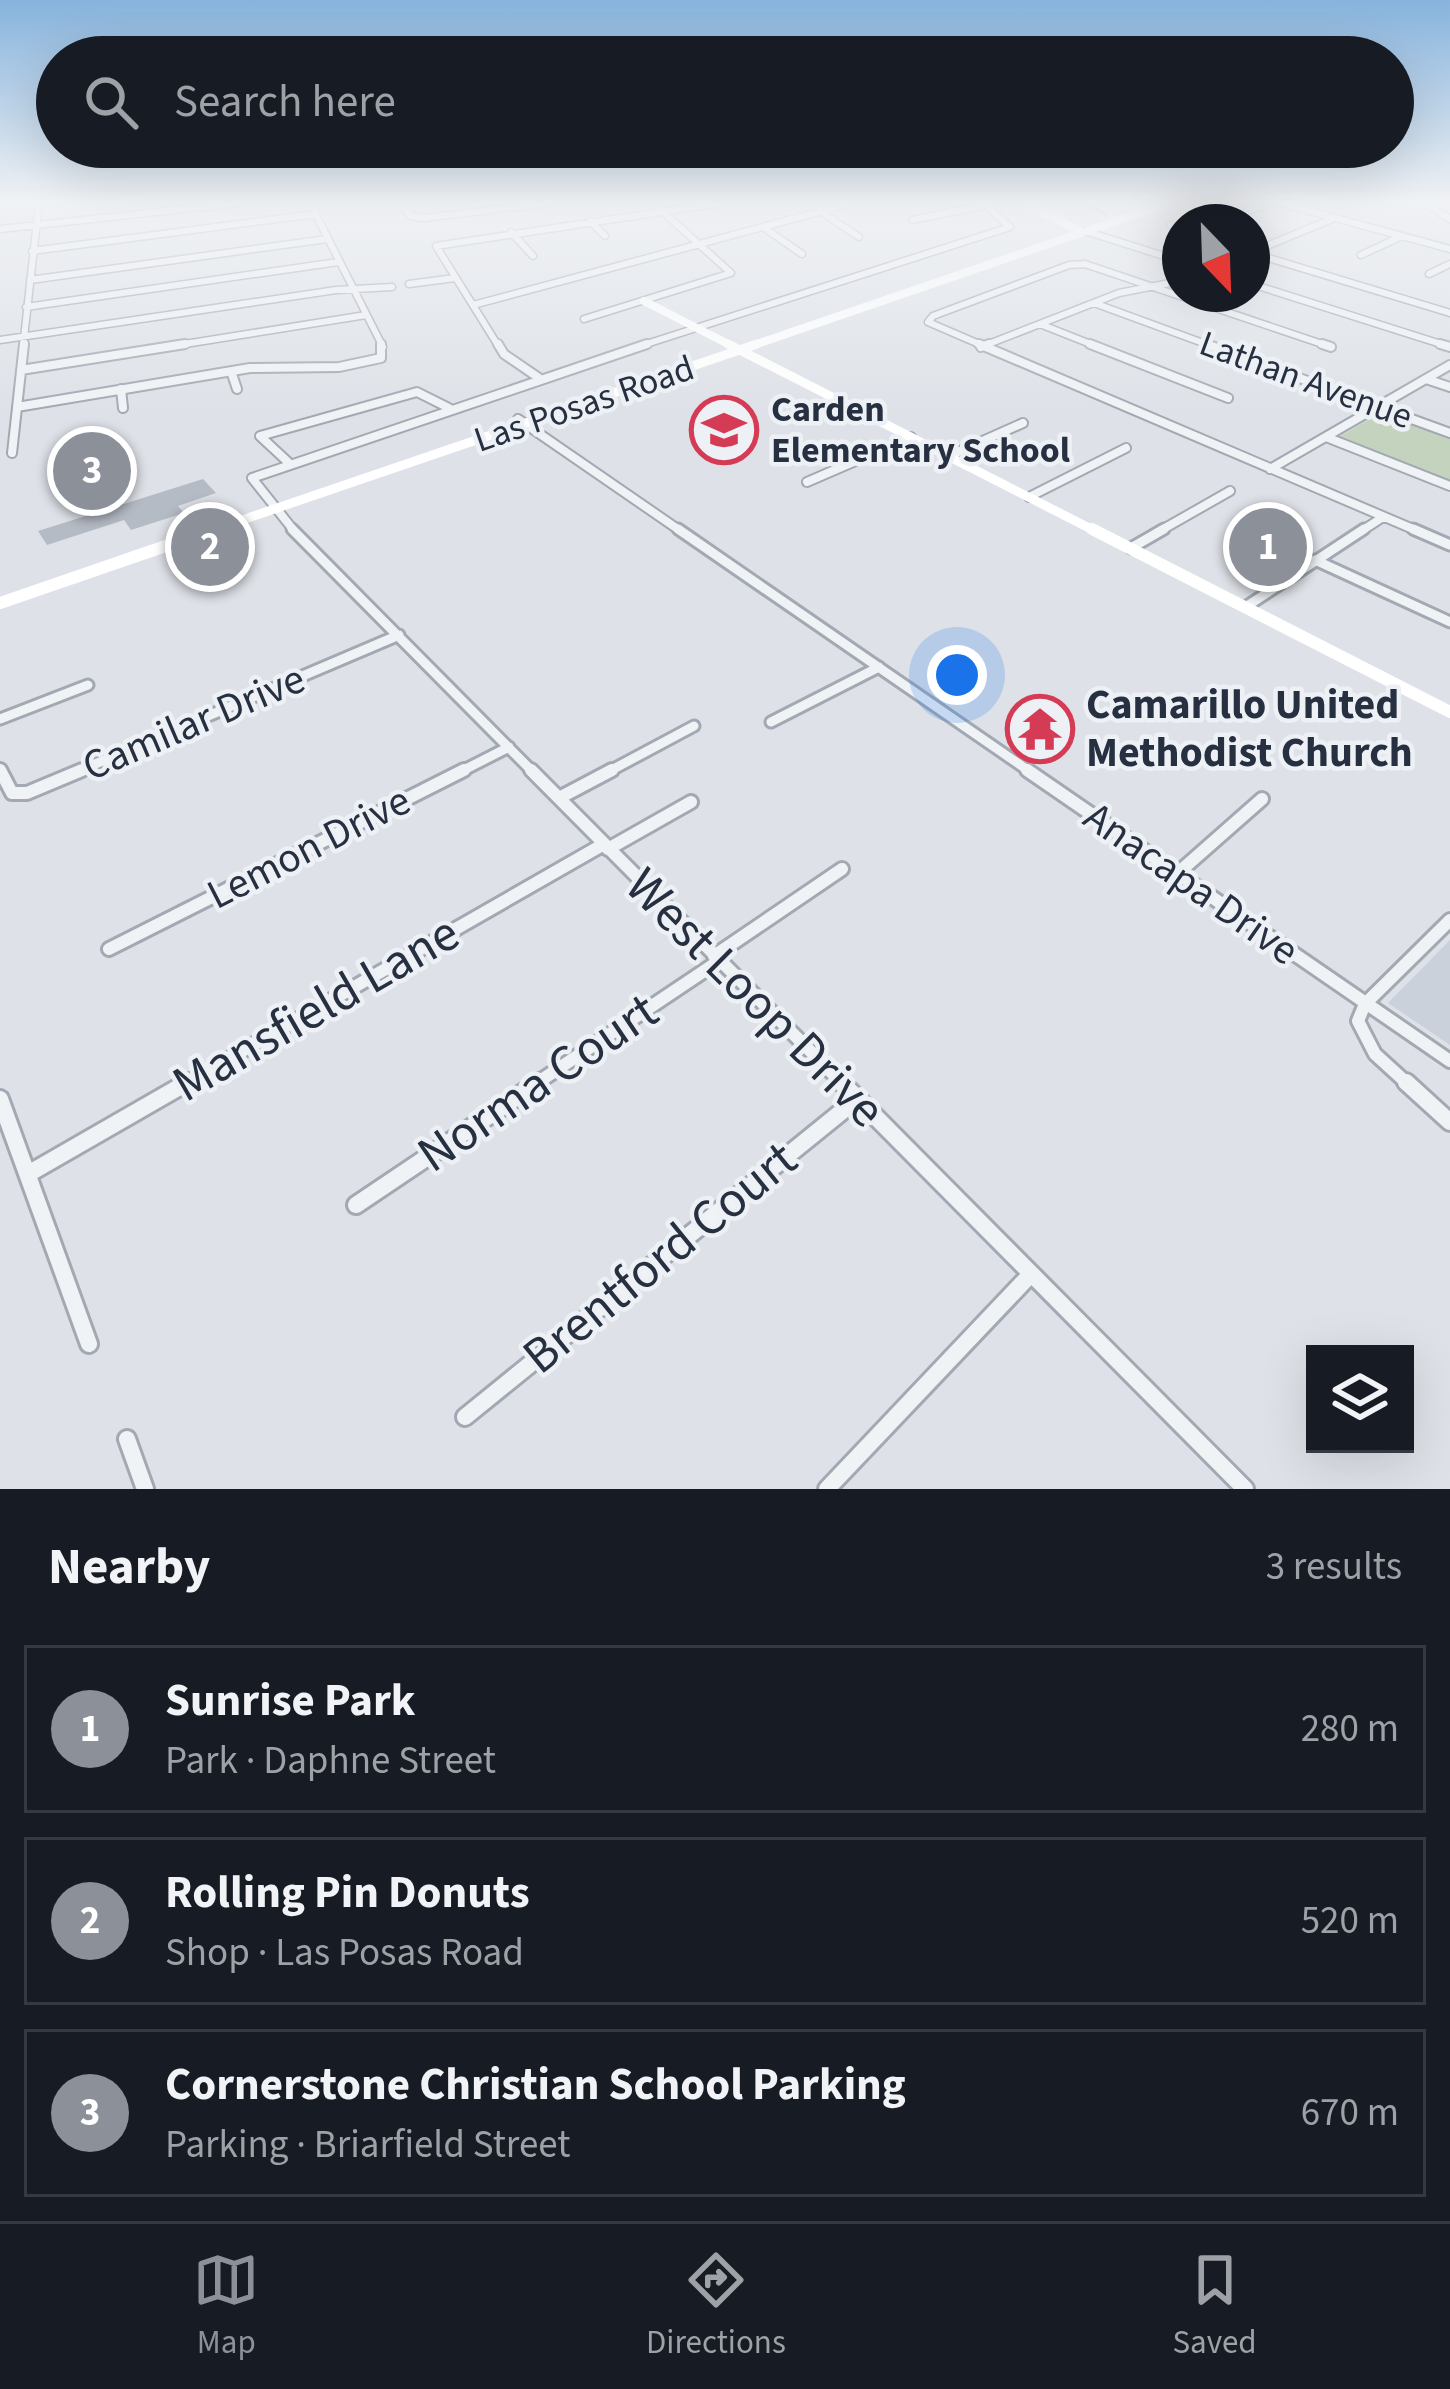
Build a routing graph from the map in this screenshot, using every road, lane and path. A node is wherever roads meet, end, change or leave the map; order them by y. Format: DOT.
graph roads {
  1 [pos="31,272"];
  2 [pos="84,272"];
  3 [pos="265,272"];
  4 [pos="343,272"];
  5 [pos="451,272"];
  6 [pos="595,272"];
  7 [pos="731,272"];
  8 [pos="865,272"];
  9 [pos="955,272"];
  10 [pos="1057,272"];
  11 [pos="1112,272"];
  12 [pos="1318,272"];
  13 [pos="1432,272"];
  14 [pos="1429,274"];
  15 [pos="455,278"];
  16 [pos="30,280"];
  17 [pos="1162,283"];
  18 [pos="409,284"];
  19 [pos="1150,285"];
  20 [pos="392,287"];
  21 [pos="352,289"];
  22 [pos="1270,290"];
  23 [pos="644,301"];
  24 [pos="1094,303"];
  25 [pos="472,305"];
  26 [pos="26,307"];
  27 [pos="1450,313"];
  28 [pos="366,315"];
  29 [pos="584,319"];
  30 [pos="1040,324"];
  31 [pos="696,328"];
  32 [pos="23,337"];
  33 [pos="0,340"];
  34 [pos="981,346"];
  35 [pos="1331,347"];
  36 [pos="1450,347"];
  37 [pos="738,348"];
  38 [pos="1450,365"];
  39 [pos="22,370"];
  40 [pos="231,371"];
  41 [pos="539,378"];
  42 [pos="1426,379"];
  43 [pos="1450,387"];
  44 [pos="122,389"];
  45 [pos="237,389"];
  46 [pos="1228,398"];
  47 [pos="1378,406"];
  48 [pos="16,407"];
  49 [pos="123,408"];
  50 [pos="449,408"];
  51 [pos="522,422"];
  52 [pos="1023,423"];
  53 [pos="1450,433"];
  54 [pos="910,437"];
  55 [pos="1326,437"];
  56 [pos="1126,448"];
  57 [pos="11,453"];
  58 [pos="949,456"];
  59 [pos="288,462"];
  60 [pos="1270,469"];
  61 [pos="807,482"];
  62 [pos="1450,486"];
  63 [pos="1230,491"];
  64 [pos="1029,496"];
  65 [pos="271,507"];
  66 [pos="1382,517"];
  67 [pos="1450,545"];
  68 [pos="1131,548"];
  69 [pos="1316,560"];
  70 [pos="0,599"];
  71 [pos="1247,606"];
  72 [pos="1450,622"];
  73 [pos="399,635"];
  74 [pos="879,667"];
  75 [pos="88,685"];
  76 [pos="1450,712"];
  77 [pos="0,719"];
  78 [pos="771,722"];
  79 [pos="694,726"];
  80 [pos="508,747"];
  81 [pos="0,770"];
  82 [pos="559,798"];
  83 [pos="1262,799"];
  84 [pos="691,802"];
  85 [pos="606,846"];
  86 [pos="842,869"];
  87 [pos="1178,873"];
  88 [pos="1450,920"];
  89 [pos="110,949"];
  90 [pos="717,958"];
  91 [pos="1365,1004"];
  92 [pos="1450,1061"];
  93 [pos="0,1099"];
  94 [pos="856,1100"];
  95 [pos="1450,1122"];
  96 [pos="28,1174"];
  97 [pos="356,1205"];
  98 [pos="1031,1274"];
  99 [pos="89,1344"];
  100 [pos="465,1417"];
  101 [pos="127,1439"];
  102 [pos="145,1489"];
  103 [pos="827,1489"];
  104 [pos="1245,1489"];
  1 -- 16 [label="street"];
  2 -- 16 [label="street"];
  3 -- 26 [label="street"];
  4 -- 21 [label="street"];
  5 -- 15 [label="street"];
  6 -- 25 [label="street"];
  7 -- 23 [label="street"];
  8 -- 31 [label="street"];
  9 -- 37 [label="main road, Las Posas Road"];
  10 -- 34 [label="street"];
  11 -- 19 [label="street"];
  12 -- 27 [label="street"];
  13 -- 14 [label="street"];
  15 -- 18 [label="street"];
  15 -- 25 [label="street"];
  16 -- 26 [label="street"];
  17 -- 19 [label="street"];
  19 -- 24 [label="street"];
  19 -- 35 [label="street"];
  20 -- 21 [label="street"];
  21 -- 28 [label="street"];
  21 -- 32 [label="street"];
  22 -- 36 [label="street"];
  23 -- 29 [label="street"];
  23 -- 31 [label="main road"];
  24 -- 30 [label="street"];
  24 -- 47 [label="street, Lathan Avenue"];
  25 -- 41 [label="street"];
  26 -- 32 [label="street"];
  28 -- 39 [label="street"];
  28 -- 40 [label="street"];
  30 -- 34 [label="street"];
  30 -- 46 [label="street"];
  31 -- 37 [label="main road"];
  31 -- 41 [label="street"];
  32 -- 33 [label="street"];
  32 -- 39 [label="street"];
  34 -- 60 [label="street"];
  37 -- 51 [label="main road, Las Posas Road"];
  37 -- 54 [label="main road"];
  38 -- 42 [label="street"];
  39 -- 48 [label="street"];
  40 -- 44 [label="street"];
  40 -- 45 [label="street"];
  41 -- 50 [label="street"];
  42 -- 43 [label="street"];
  42 -- 47 [label="street"];
  44 -- 48 [label="street"];
  44 -- 49 [label="street"];
  47 -- 53 [label="street, Lathan Avenue"];
  47 -- 55 [label="street"];
  48 -- 57 [label="street"];
  50 -- 59 [label="street"];
  50 -- 59 [label="street"];
  51 -- 65 [label="main road, Las Posas Road"];
  51 -- 74 [label="street, Anacapa Drive"];
  52 -- 58 [label="street"];
  54 -- 58 [label="main road"];
  54 -- 61 [label="street"];
  55 -- 60 [label="street"];
  55 -- 62 [label="street"];
  56 -- 64 [label="street"];
  58 -- 64 [label="main road"];
  59 -- 65 [label="street"];
  60 -- 66 [label="street"];
  63 -- 68 [label="street"];
  64 -- 68 [label="main road"];
  65 -- 70 [label="main road, Las Posas Road"];
  65 -- 73 [label="street, West Loop Drive"];
  66 -- 67 [label="street"];
  66 -- 69 [label="street"];
  68 -- 71 [label="main road"];
  69 -- 71 [label="street"];
  69 -- 72 [label="street"];
  71 -- 76 [label="main road"];
  73 -- 80 [label="street, West Loop Drive"];
  73 -- 81 [label="street, Camilar Drive"];
  74 -- 78 [label="street"];
  74 -- 87 [label="street, Anacapa Drive"];
  75 -- 77 [label="street, Camilar Drive"];
  79 -- 82 [label="street"];
  80 -- 82 [label="street, West Loop Drive"];
  80 -- 89 [label="street, Lemon Drive"];
  82 -- 85 [label="street, West Loop Drive"];
  83 -- 87 [label="street"];
  84 -- 85 [label="street, Mansfield Lane"];
  85 -- 90 [label="street, West Loop Drive"];
  85 -- 96 [label="street, Mansfield Lane"];
  86 -- 90 [label="street, Norma Court"];
  87 -- 91 [label="street, Anacapa Drive"];
  88 -- 91 [label="street"];
  90 -- 94 [label="street, West Loop Drive"];
  90 -- 97 [label="street, Norma Court"];
  91 -- 92 [label="street, Anacapa Drive"];
  91 -- 95 [label="street"];
  93 -- 96 [label="street"];
  94 -- 98 [label="street, West Loop Drive"];
  94 -- 100 [label="street, Brentford Court"];
  96 -- 99 [label="street"];
  98 -- 103 [label="street"];
  98 -- 104 [label="street, West Loop Drive"];
  101 -- 102 [label="street"];
}
